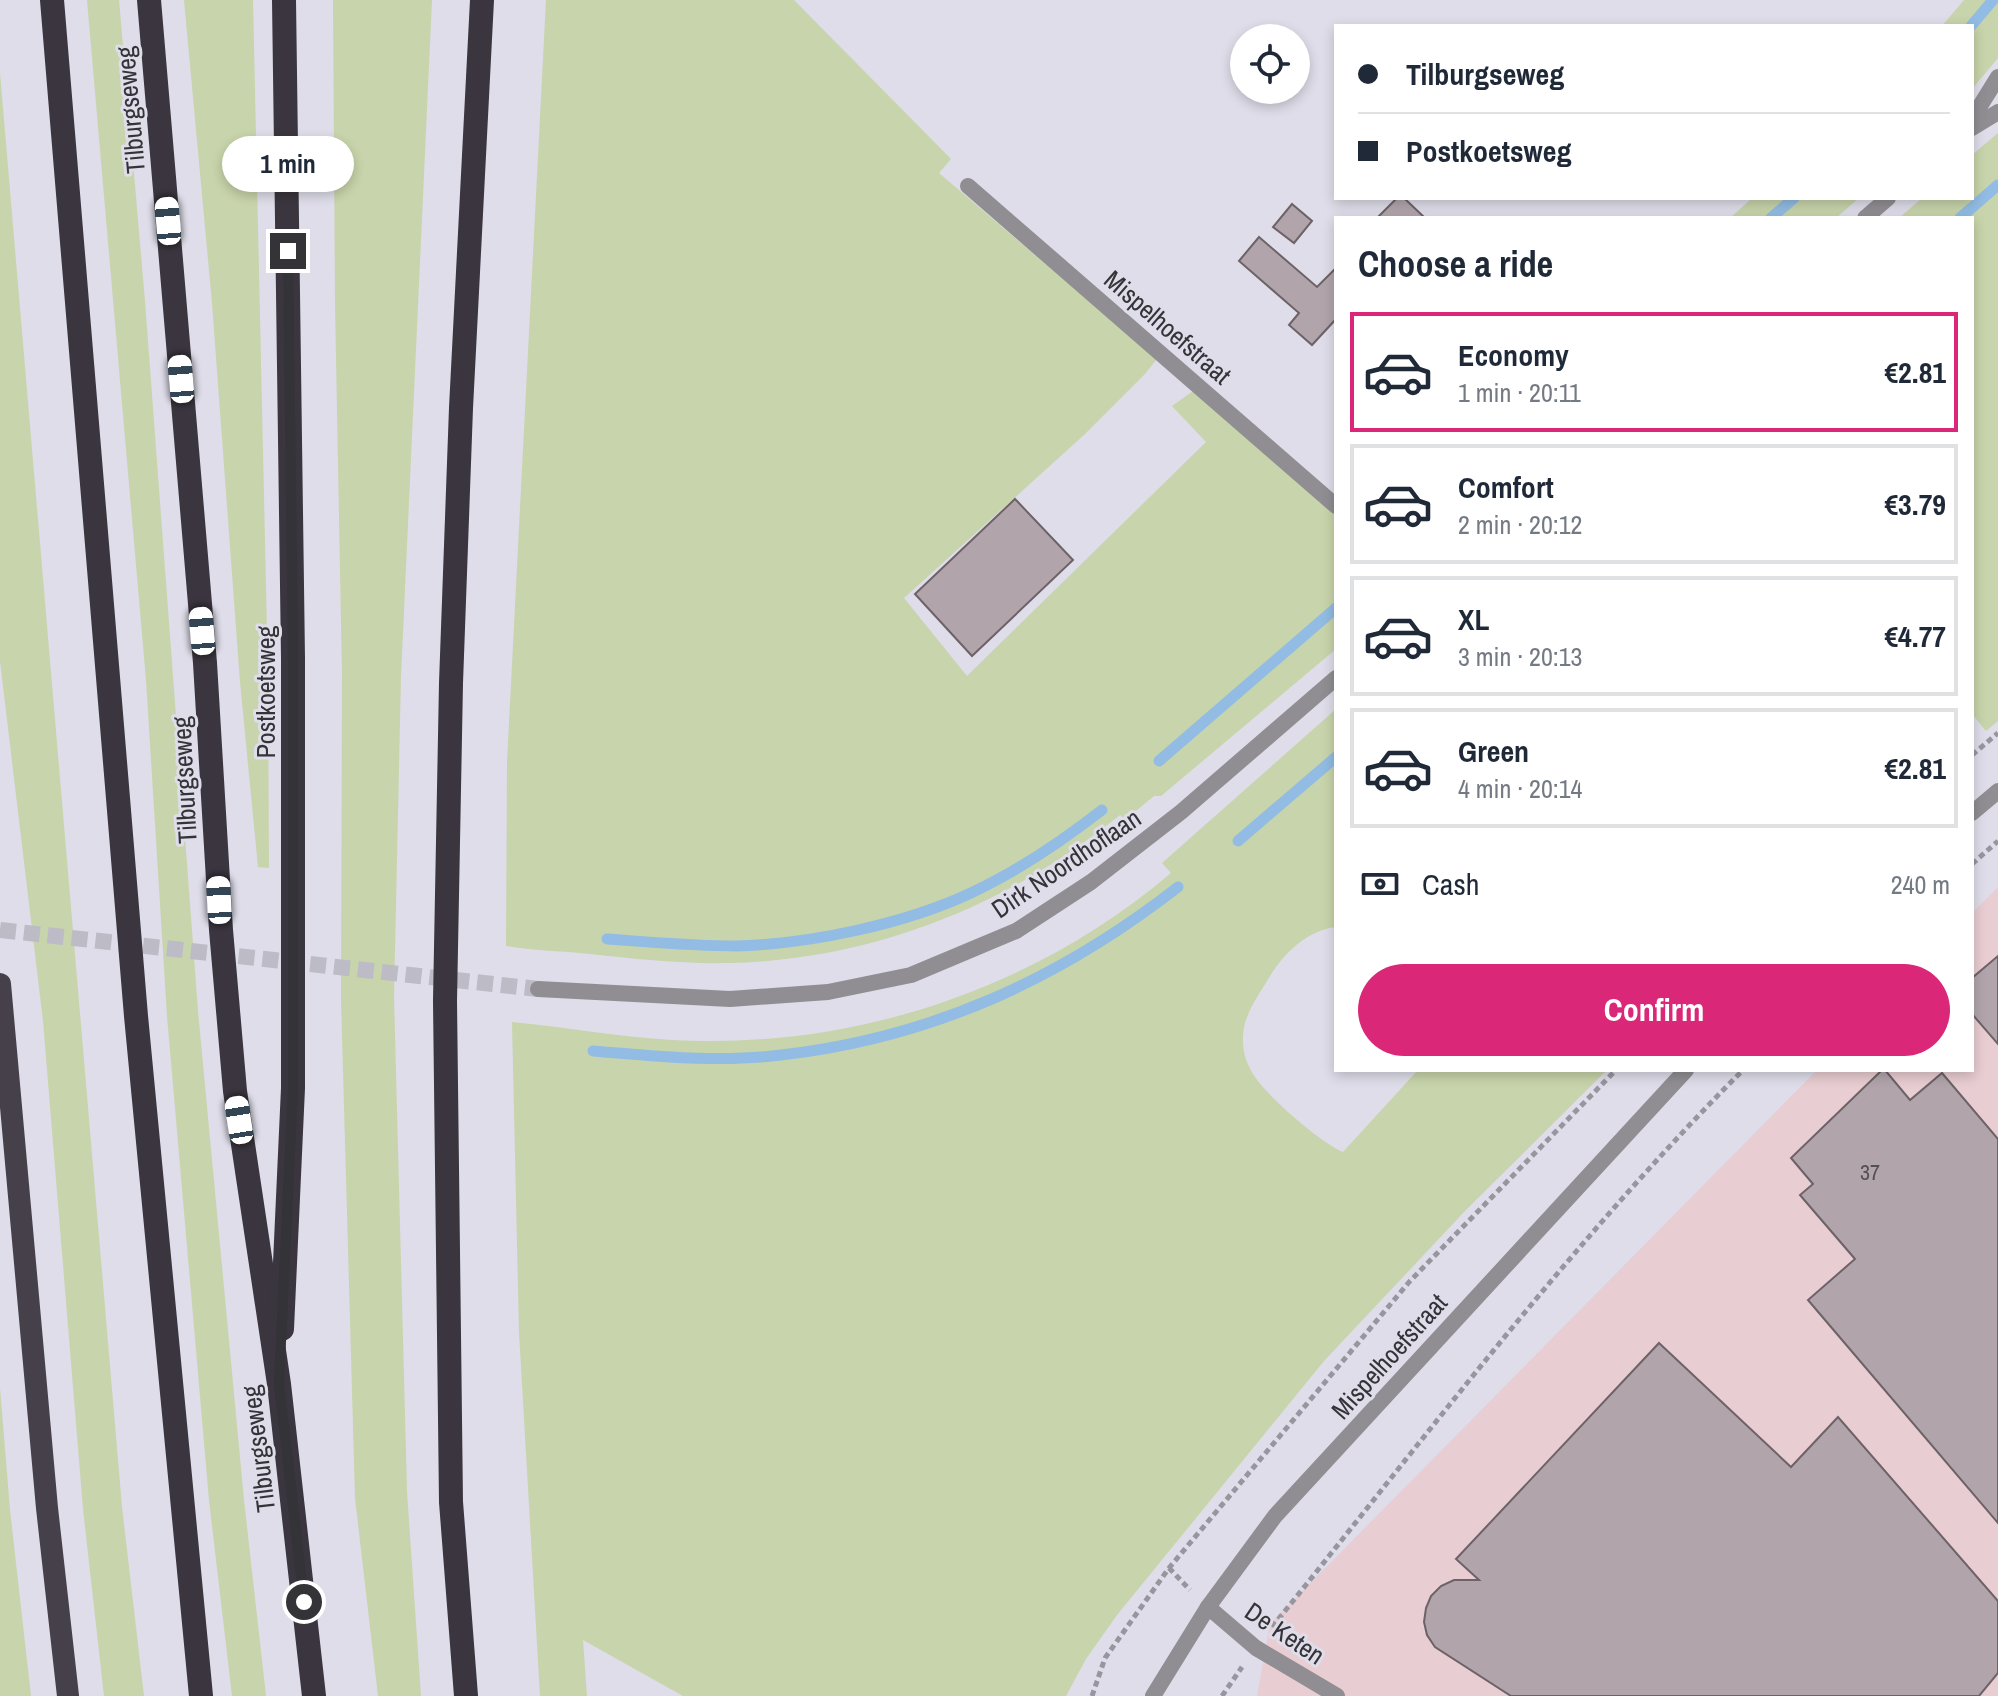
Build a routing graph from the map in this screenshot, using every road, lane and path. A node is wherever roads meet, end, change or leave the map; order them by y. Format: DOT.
graph roads {
  1 [pos="52,0"];
  2 [pos="149,0"];
  3 [pos="284,0"];
  4 [pos="482,0"];
  5 [pos="1998,77"];
  6 [pos="1998,112"];
  7 [pos="1974,116"];
  8 [pos="1974,127"];
  9 [pos="968,186"];
  10 [pos="1886,200"];
  11 [pos="1867,216"];
  12 [pos="1334,504"];
  13 [pos="1334,680"];
  14 [pos="1998,733"];
  15 [pos="1974,753"];
  16 [pos="1998,791"];
  17 [pos="1974,811"];
  18 [pos="1998,841"];
  19 [pos="1974,862"];
  20 [pos="0,984"];
  21 [pos="538,989"];
  22 [pos="1614,1072"];
  23 [pos="1684,1072"];
  24 [pos="1741,1072"];
  25 [pos="279,1384"];
  26 [pos="1208,1607"];
  27 [pos="1256,1648"];
  28 [pos="68,1696"];
  29 [pos="201,1696"];
  30 [pos="314,1696"];
  31 [pos="466,1696"];
  32 [pos="1092,1696"];
  33 [pos="1153,1696"];
  34 [pos="1222,1696"];
  35 [pos="1337,1696"];
  1 -- 29 [label="highway"];
  2 -- 25 [label="highway, Tilburgseweg"];
  3 -- 25 [label="highway, Postkoetsweg"];
  4 -- 31 [label="highway"];
  5 -- 7 [label="street"];
  6 -- 8 [label="street"];
  9 -- 12 [label="street, Mispelhoefstraat"];
  10 -- 11 [label="street"];
  13 -- 21 [label="street, Dirk Noordhoflaan"];
  14 -- 15 [label="path"];
  16 -- 17 [label="street"];
  18 -- 19 [label="path"];
  20 -- 28 [label="highway"];
  22 -- 32 [label="path, Mispelhoefstraat"];
  23 -- 26 [label="street, Mispelhoefstraat"];
  24 -- 27 [label="path"];
  25 -- 30 [label="highway, Tilburgseweg"];
  26 -- 27 [label="street, De Keten"];
  26 -- 33 [label="street, Mispelhoefstraat"];
  27 -- 34 [label="path"];
  27 -- 35 [label="street, De Keten"];
}
